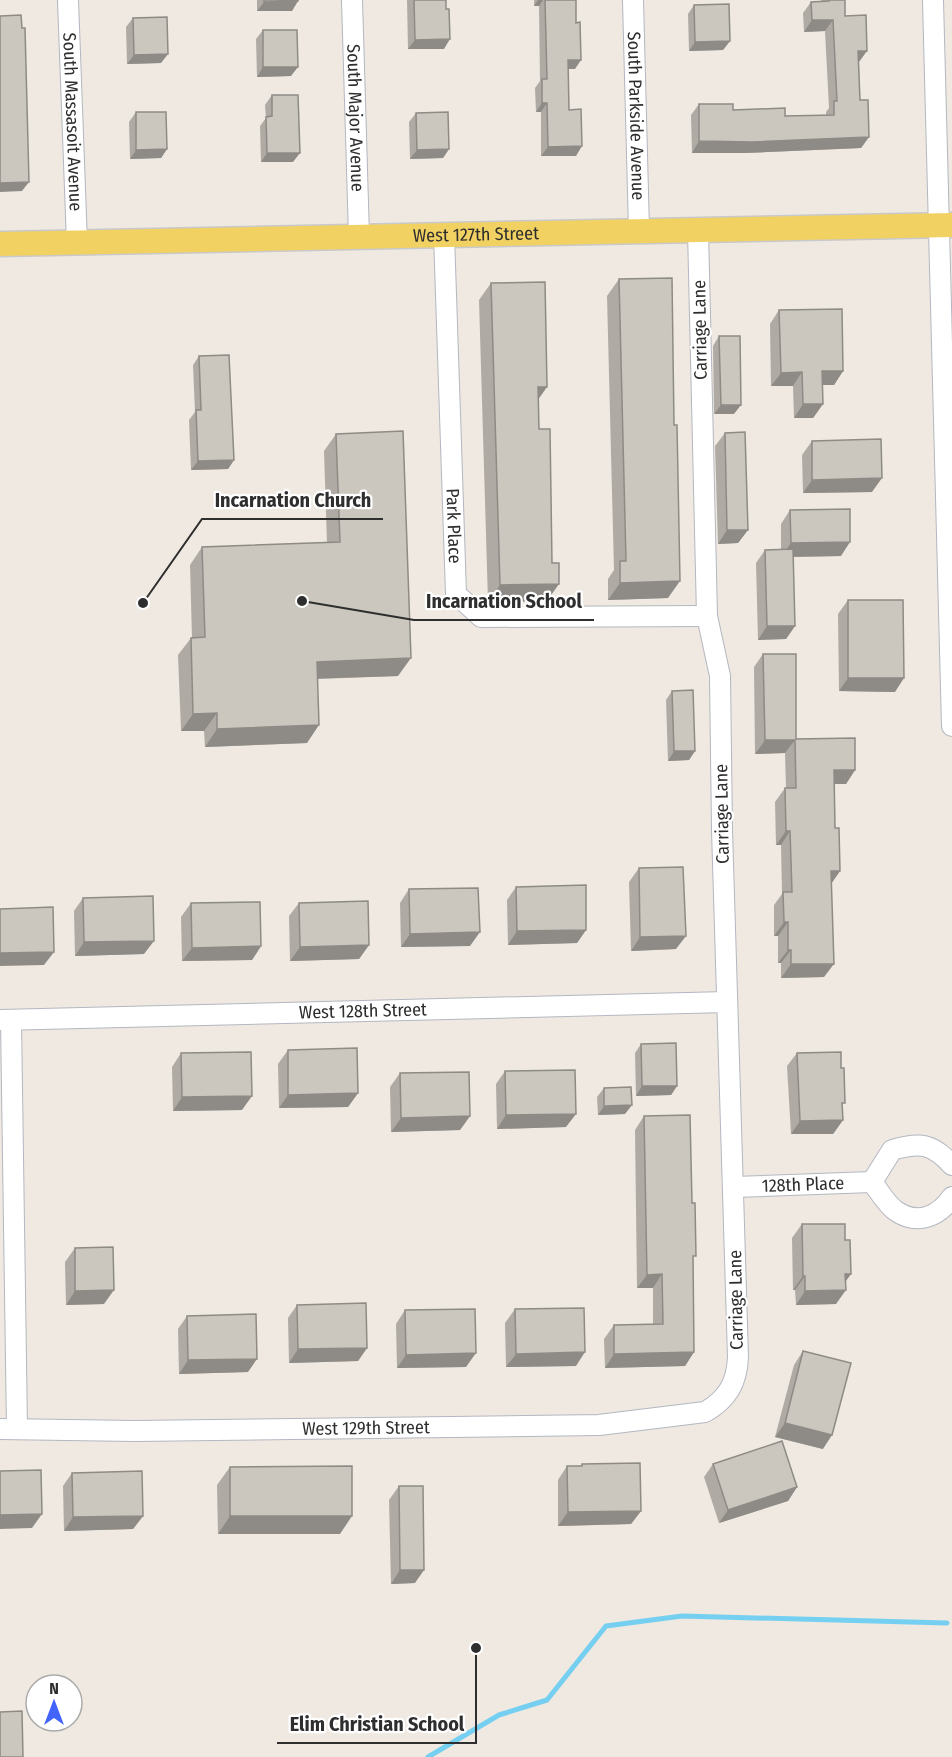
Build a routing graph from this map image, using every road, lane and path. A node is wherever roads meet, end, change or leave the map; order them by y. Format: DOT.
graph roads {
  1 [pos="68,0"];
  2 [pos="352,0"];
  3 [pos="633,0"];
  4 [pos="933,0"];
  5 [pos="945,225"];
  6 [pos="698,230"];
  7 [pos="639,231"];
  8 [pos="444,235"];
  9 [pos="360,237"];
  10 [pos="77,243"];
  11 [pos="0,244"];
  12 [pos="707,616"];
  13 [pos="952,726"];
  14 [pos="727,1002"];
  15 [pos="6,1020"];
  16 [pos="952,1165"];
  17 [pos="872,1182"];
  18 [pos="734,1187"];
  19 [pos="952,1197"];
  20 [pos="725,1396"];
  21 [pos="8,1429"];
  1 -- 10 [label="street, South Massasoit Avenue"];
  2 -- 9 [label="street, South Major Avenue"];
  3 -- 7 [label="street, South Parkside Avenue"];
  4 -- 5 [label="street"];
  5 -- 6 [label="main road, West 127th Street"];
  5 -- 13 [label="street"];
  6 -- 7 [label="main road, West 127th Street"];
  6 -- 12 [label="street, Carriage Lane"];
  7 -- 8 [label="main road, West 127th Street"];
  8 -- 9 [label="main road, West 127th Street"];
  8 -- 12 [label="street, Park Place"];
  9 -- 10 [label="main road, West 127th Street"];
  10 -- 11 [label="main road, West 127th Street"];
  12 -- 14 [label="street, Carriage Lane"];
  14 -- 15 [label="street, West 128th Street"];
  14 -- 18 [label="street, Carriage Lane"];
  15 -- 21 [label="street"];
  16 -- 17 [label="street"];
  17 -- 18 [label="street, 128th Place"];
  17 -- 19 [label="street"];
  18 -- 20 [label="street, Carriage Lane"];
  20 -- 21 [label="street, West 129th Street"];
}
